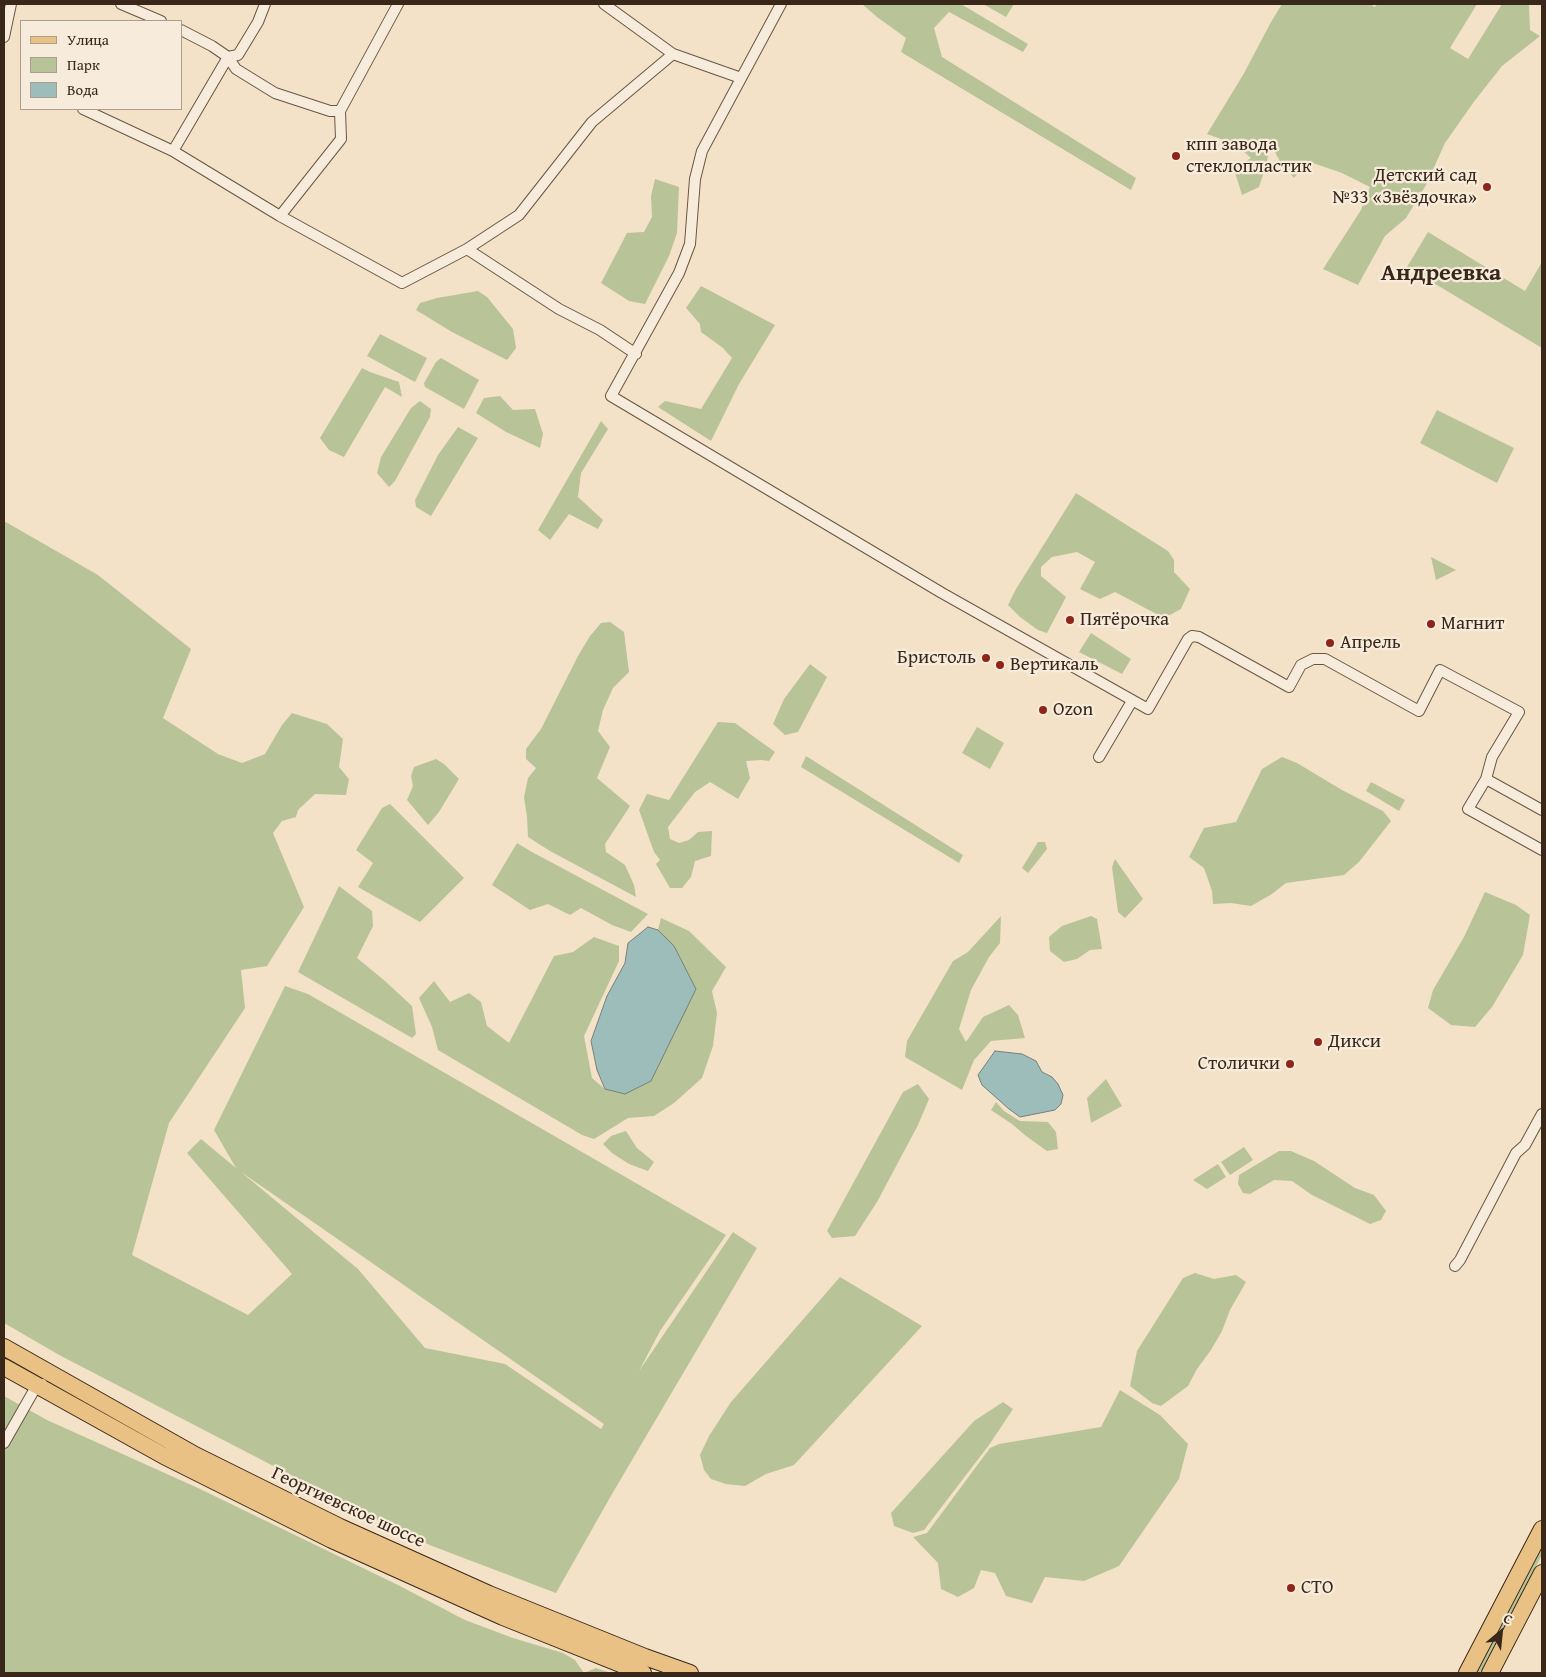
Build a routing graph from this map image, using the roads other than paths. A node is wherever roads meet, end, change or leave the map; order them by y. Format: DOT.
graph roads {
  1 [pos="11,4"];
  2 [pos="121,4"];
  3 [pos="265,4"];
  4 [pos="398,4"];
  5 [pos="604,4"];
  6 [pos="781,4"];
  7 [pos="159,20"];
  8 [pos="182,31"];
  9 [pos="4,37"];
  10 [pos="673,54"];
  11 [pos="228,57"];
  12 [pos="741,78"];
  13 [pos="85,110"];
  14 [pos="340,111"];
  15 [pos="173,151"];
  16 [pos="280,216"];
  17 [pos="467,249"];
  18 [pos="636,354"];
  19 [pos="1132,702"];
  20 [pos="1099,757"];
  21 [pos="1486,779"];
  22 [pos="1542,810"];
  23 [pos="1542,850"];
  24 [pos="1542,1114"];
  25 [pos="1455,1266"];
  26 [pos="4,1348"];
  27 [pos="4,1367"];
  28 [pos="67,1383"];
  29 [pos="37,1386"];
  30 [pos="4,1443"];
  31 [pos="1542,1529"];
  32 [pos="1542,1573"];
  33 [pos="642,1673"];
  34 [pos="690,1673"];
  35 [pos="1467,1673"];
  36 [pos="1490,1673"];
  1 -- 9 [label="street"];
  2 -- 7 [label="street"];
  3 -- 11 [label="street"];
  4 -- 14 [label="street"];
  5 -- 10 [label="street"];
  6 -- 12 [label="street"];
  8 -- 11 [label="street"];
  10 -- 12 [label="street"];
  10 -- 17 [label="street"];
  11 -- 14 [label="street"];
  11 -- 15 [label="street"];
  12 -- 18 [label="street"];
  13 -- 15 [label="street"];
  14 -- 16 [label="street"];
  15 -- 16 [label="street"];
  16 -- 17 [label="street"];
  17 -- 18 [label="street"];
  18 -- 19 [label="street"];
  19 -- 20 [label="street"];
  19 -- 21 [label="street"];
  21 -- 22 [label="street"];
  21 -- 23 [label="street"];
  24 -- 25 [label="street"];
  26 -- 28 [label="main road, Георгиевское шоссе"];
  27 -- 29 [label="main road, Георгиевское шоссе"];
  28 -- 29 [label="street"];
  28 -- 34 [label="main road, Георгиевское шоссе"];
  29 -- 30 [label="street"];
  29 -- 33 [label="main road, Георгиевское шоссе"];
  31 -- 35 [label="main road"];
  32 -- 36 [label="main road"];
}
